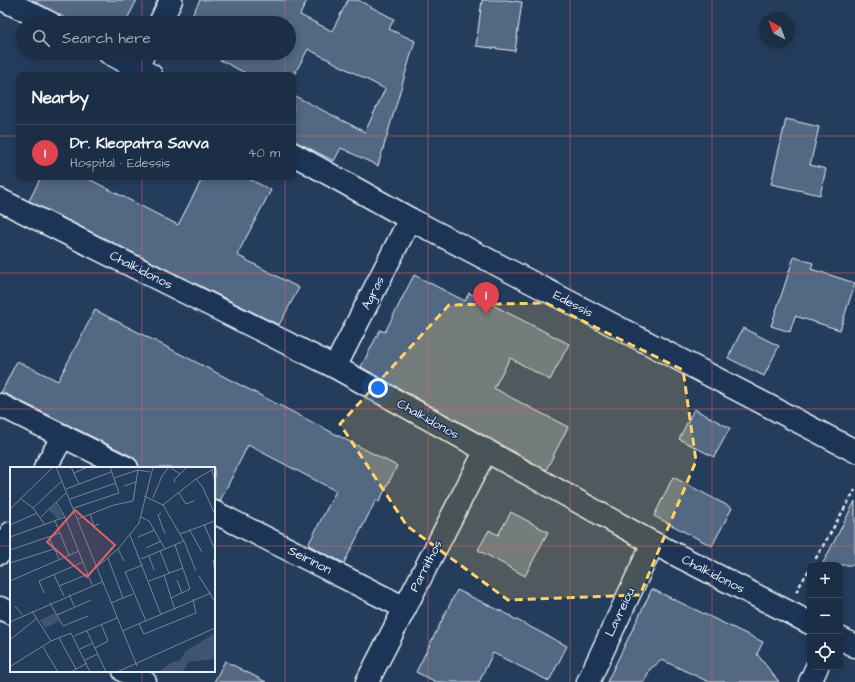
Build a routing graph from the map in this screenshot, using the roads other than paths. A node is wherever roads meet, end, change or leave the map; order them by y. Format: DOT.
graph roads {
  1 [pos="4,0"];
  2 [pos="171,0"];
  3 [pos="36,16"];
  4 [pos="163,16"];
  5 [pos="129,60"];
  6 [pos="144,65"];
  7 [pos="296,156"];
  8 [pos="0,200"];
  9 [pos="410,219"];
  10 [pos="335,367"];
  11 [pos="0,405"];
  12 [pos="62,436"];
  13 [pos="486,450"];
  14 [pos="855,451"];
  15 [pos="46,467"];
  16 [pos="125,467"];
  17 [pos="215,513"];
  18 [pos="10,535"];
  19 [pos="653,543"];
  20 [pos="0,553"];
  21 [pos="0,608"];
  22 [pos="405,608"];
  23 [pos="10,613"];
  24 [pos="807,621"];
  25 [pos="843,640"];
  26 [pos="855,646"];
  27 [pos="816,670"];
  28 [pos="126,672"];
  29 [pos="145,682"];
  30 [pos="367,682"];
  31 [pos="588,682"];
  32 [pos="810,682"];
  1 -- 3 [label="street"];
  2 -- 4 [label="street"];
  5 -- 6 [label="street"];
  7 -- 9 [label="street, Edessis"];
  8 -- 10 [label="street, Chalkidonos"];
  9 -- 10 [label="street, Agras"];
  9 -- 14 [label="street, Edessis"];
  10 -- 13 [label="street, Chalkidonos"];
  11 -- 12 [label="street"];
  12 -- 15 [label="street"];
  12 -- 16 [label="street"];
  13 -- 19 [label="street, Chalkidonos"];
  13 -- 22 [label="street, Parnithos"];
  17 -- 22 [label="street, Seirinon"];
  18 -- 20 [label="street"];
  19 -- 24 [label="street, Chalkidonos"];
  19 -- 31 [label="street, Lavreiou"];
  21 -- 23 [label="street"];
  22 -- 30 [label="street, Parnithos"];
  25 -- 26 [label="street"];
  27 -- 32 [label="street"];
  28 -- 29 [label="street"];
}
